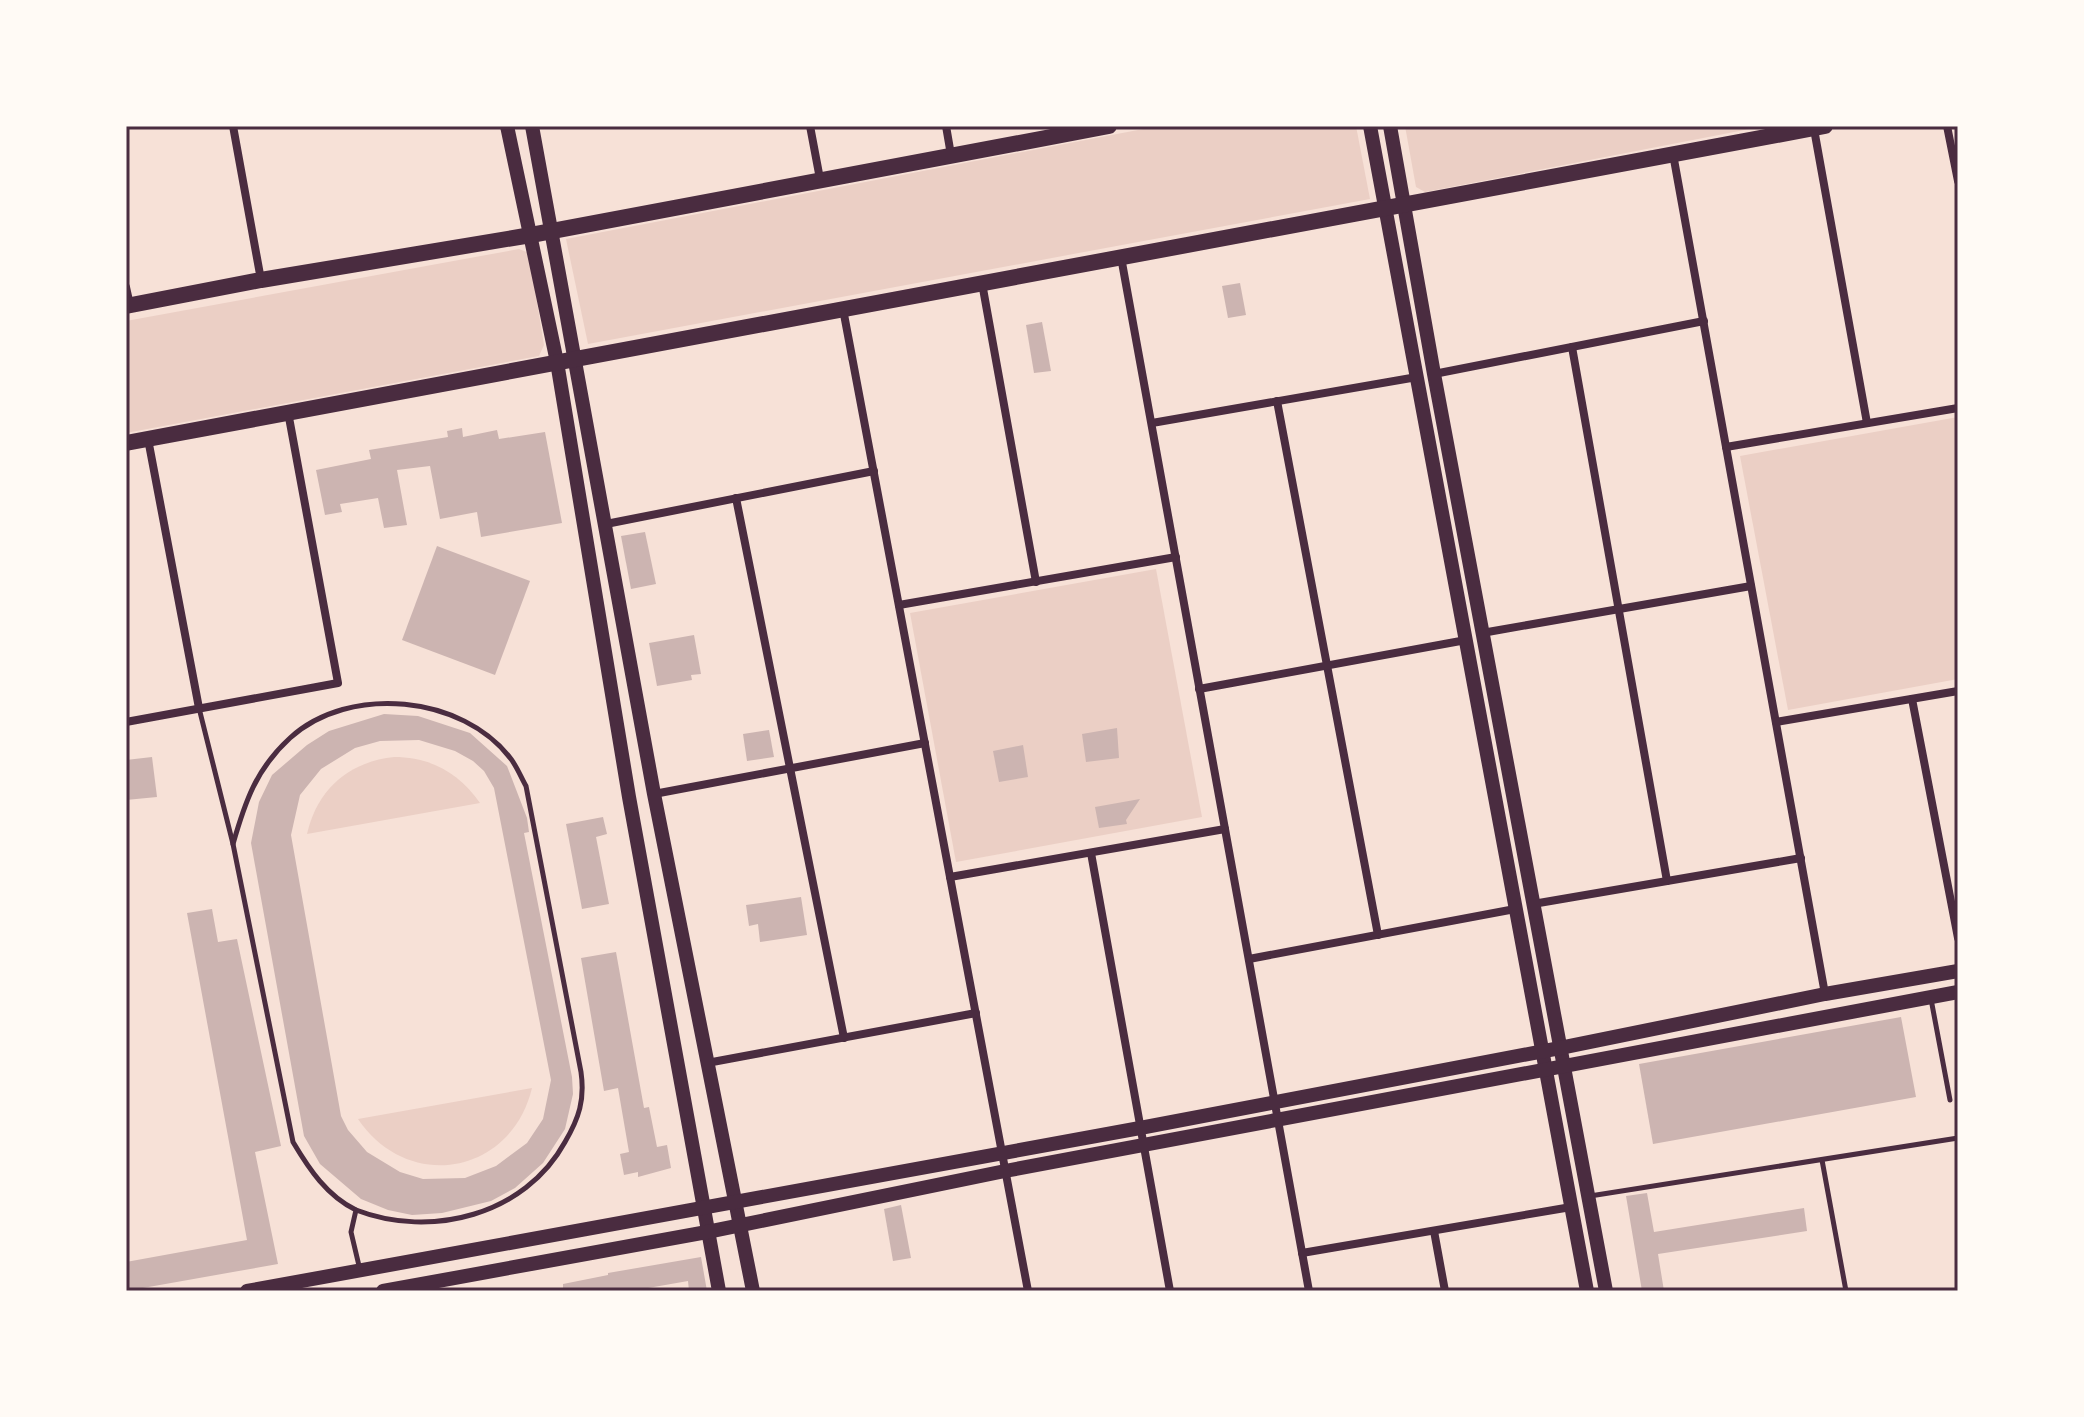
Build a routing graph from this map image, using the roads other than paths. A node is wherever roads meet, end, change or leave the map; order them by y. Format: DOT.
graph roads {
  1 [pos="233,126"];
  2 [pos="507,126"];
  3 [pos="532,126"];
  4 [pos="810,126"];
  5 [pos="946,126"];
  6 [pos="1370,126"];
  7 [pos="1390,126"];
  8 [pos="1947,126"];
  9 [pos="1098,127"];
  10 [pos="1820,127"];
  11 [pos="1673,154"];
  12 [pos="951,155"];
  13 [pos="820,179"];
  14 [pos="1958,181"];
  15 [pos="1405,204"];
  16 [pos="1386,208"];
  17 [pos="553,230"];
  18 [pos="531,235"];
  19 [pos="1121,257"];
  20 [pos="261,280"];
  21 [pos="982,283"];
  22 [pos="126,287"];
  23 [pos="128,306"];
  24 [pos="843,309"];
  25 [pos="1704,321"];
  26 [pos="1572,347"];
  27 [pos="566,361"];
  28 [pos="1434,374"];
  29 [pos="1417,377"];
  30 [pos="1277,401"];
  31 [pos="1958,408"];
  32 [pos="288,412"];
  33 [pos="1152,423"];
  34 [pos="1867,423"];
  35 [pos="148,439"];
  36 [pos="126,443"];
  37 [pos="1726,447"];
  38 [pos="874,471"];
  39 [pos="736,498"];
  40 [pos="606,524"];
  41 [pos="609,546"];
  42 [pos="588,549"];
  43 [pos="1176,557"];
  44 [pos="1036,582"];
  45 [pos="1751,586"];
  46 [pos="899,605"];
  47 [pos="1619,609"];
  48 [pos="1482,633"];
  49 [pos="1466,640"];
  50 [pos="1327,665"];
  51 [pos="1199,689"];
  52 [pos="1958,691"];
  53 [pos="1912,699"];
  54 [pos="199,708"];
  55 [pos="126,722"];
  56 [pos="1776,722"];
  57 [pos="925,743"];
  58 [pos="790,768"];
  59 [pos="654,794"];
  60 [pos="1225,829"];
  61 [pos="233,844"];
  62 [pos="1091,853"];
  63 [pos="1801,858"];
  64 [pos="950,877"];
  65 [pos="1667,881"];
  66 [pos="1533,904"];
  67 [pos="1515,909"];
  68 [pos="1378,935"];
  69 [pos="1958,938"];
  70 [pos="1249,959"];
  71 [pos="1958,971"];
  72 [pos="1958,992"];
  73 [pos="1825,994"];
  74 [pos="1931,997"];
  75 [pos="976,1013"];
  76 [pos="844,1038"];
  77 [pos="1560,1048"];
  78 [pos="1542,1051"];
  79 [pos="707,1063"];
  80 [pos="1563,1066"];
  81 [pos="1546,1069"];
  82 [pos="1950,1100"];
  83 [pos="1275,1102"];
  84 [pos="1278,1120"];
  85 [pos="1140,1128"];
  86 [pos="1958,1138"];
  87 [pos="1143,1145"];
  88 [pos="1002,1154"];
  89 [pos="1822,1160"];
  90 [pos="1005,1171"];
  91 [pos="1589,1196"];
  92 [pos="735,1203"];
  93 [pos="1571,1207"];
  94 [pos="703,1208"];
  95 [pos="356,1210"];
  96 [pos="740,1225"];
  97 [pos="1434,1231"];
  98 [pos="707,1232"];
  99 [pos="1302,1253"];
  100 [pos="360,1270"];
  101 [pos="314,1285"];
  102 [pos="247,1291"];
  103 [pos="383,1291"];
  104 [pos="719,1291"];
  105 [pos="753,1291"];
  106 [pos="1028,1291"];
  107 [pos="1170,1291"];
  108 [pos="1309,1291"];
  109 [pos="1445,1291"];
  110 [pos="1587,1291"];
  111 [pos="1606,1291"];
  112 [pos="1846,1291"];
  1 -- 20 [label="street"];
  2 -- 18 [label="street"];
  3 -- 17 [label="street"];
  4 -- 13 [label="street"];
  5 -- 12 [label="street"];
  6 -- 16 [label="street"];
  7 -- 15 [label="street"];
  8 -- 14 [label="street"];
  9 -- 12 [label="main road"];
  10 -- 11 [label="main road"];
  10 -- 34 [label="street"];
  11 -- 15 [label="main road"];
  11 -- 25 [label="street"];
  12 -- 13 [label="main road"];
  13 -- 17 [label="main road"];
  15 -- 16 [label="main road"];
  15 -- 28 [label="street"];
  16 -- 19 [label="main road"];
  16 -- 29 [label="street"];
  17 -- 18 [label="main road"];
  17 -- 27 [label="street"];
  18 -- 20 [label="main road"];
  18 -- 27 [label="street"];
  19 -- 21 [label="main road"];
  19 -- 33 [label="street"];
  20 -- 23 [label="main road"];
  21 -- 24 [label="main road"];
  21 -- 44 [label="street"];
  22 -- 23 [label="street"];
  24 -- 27 [label="main road"];
  24 -- 38 [label="street"];
  25 -- 26 [label="street"];
  25 -- 37 [label="street"];
  26 -- 28 [label="street"];
  26 -- 47 [label="street"];
  27 -- 32 [label="main road"];
  27 -- 40 [label="street"];
  27 -- 42 [label="street"];
  28 -- 48 [label="street"];
  29 -- 30 [label="street"];
  29 -- 49 [label="street"];
  30 -- 33 [label="street"];
  30 -- 50 [label="street"];
  31 -- 34 [label="street"];
  32 -- 35 [label="main road"];
  32 -- 54 [label="street"];
  33 -- 43 [label="street"];
  34 -- 37 [label="street"];
  35 -- 36 [label="main road"];
  35 -- 54 [label="street"];
  37 -- 45 [label="street"];
  38 -- 39 [label="street"];
  38 -- 46 [label="street"];
  39 -- 40 [label="street"];
  39 -- 58 [label="street"];
  40 -- 41 [label="street"];
  41 -- 42 [label="street"];
  41 -- 59 [label="street"];
  42 -- 94 [label="street"];
  43 -- 44 [label="street"];
  43 -- 51 [label="street"];
  44 -- 46 [label="street"];
  45 -- 47 [label="street"];
  45 -- 56 [label="street"];
  46 -- 57 [label="street"];
  47 -- 48 [label="street"];
  47 -- 65 [label="street"];
  48 -- 66 [label="street"];
  49 -- 50 [label="street"];
  49 -- 67 [label="street"];
  50 -- 51 [label="street"];
  50 -- 68 [label="street"];
  51 -- 60 [label="street"];
  52 -- 53 [label="street"];
  53 -- 56 [label="street"];
  53 -- 69 [label="street"];
  54 -- 55 [label="street"];
  54 -- 61 [label="lane"];
  56 -- 63 [label="street"];
  57 -- 58 [label="street"];
  57 -- 64 [label="street"];
  58 -- 59 [label="street"];
  58 -- 76 [label="street"];
  59 -- 79 [label="street"];
  60 -- 62 [label="street"];
  60 -- 70 [label="street"];
  61 -- 95 [label="lane"];
  61 -- 95 [label="lane"];
  62 -- 64 [label="street"];
  62 -- 85 [label="street"];
  63 -- 65 [label="street"];
  63 -- 73 [label="street"];
  64 -- 75 [label="street"];
  65 -- 66 [label="street"];
  66 -- 77 [label="street"];
  67 -- 68 [label="street"];
  67 -- 78 [label="street"];
  68 -- 70 [label="street"];
  70 -- 83 [label="street"];
  71 -- 73 [label="street"];
  72 -- 74 [label="street"];
  73 -- 77 [label="street"];
  74 -- 80 [label="street"];
  74 -- 82 [label="lane"];
  75 -- 76 [label="street"];
  75 -- 88 [label="street"];
  76 -- 79 [label="street"];
  77 -- 78 [label="street"];
  77 -- 80 [label="street"];
  78 -- 81 [label="street"];
  78 -- 83 [label="street"];
  79 -- 92 [label="street"];
  80 -- 81 [label="street"];
  80 -- 91 [label="street"];
  81 -- 84 [label="street"];
  81 -- 93 [label="street"];
  83 -- 84 [label="street"];
  83 -- 85 [label="street"];
  84 -- 87 [label="street"];
  84 -- 99 [label="street"];
  85 -- 87 [label="street"];
  85 -- 88 [label="street"];
  86 -- 89 [label="lane"];
  87 -- 90 [label="street"];
  87 -- 107 [label="street"];
  88 -- 90 [label="street"];
  88 -- 92 [label="street"];
  89 -- 91 [label="lane"];
  89 -- 112 [label="lane"];
  90 -- 96 [label="street"];
  90 -- 106 [label="street"];
  91 -- 111 [label="street"];
  92 -- 94 [label="street"];
  92 -- 96 [label="street"];
  93 -- 97 [label="street"];
  93 -- 110 [label="street"];
  94 -- 98 [label="street"];
  94 -- 100 [label="street"];
  95 -- 100 [label="lane"];
  96 -- 98 [label="street"];
  96 -- 105 [label="street"];
  97 -- 99 [label="street"];
  97 -- 109 [label="street"];
  98 -- 103 [label="street"];
  98 -- 104 [label="street"];
  99 -- 108 [label="street"];
  100 -- 101 [label="street"];
  101 -- 102 [label="street"];
}
